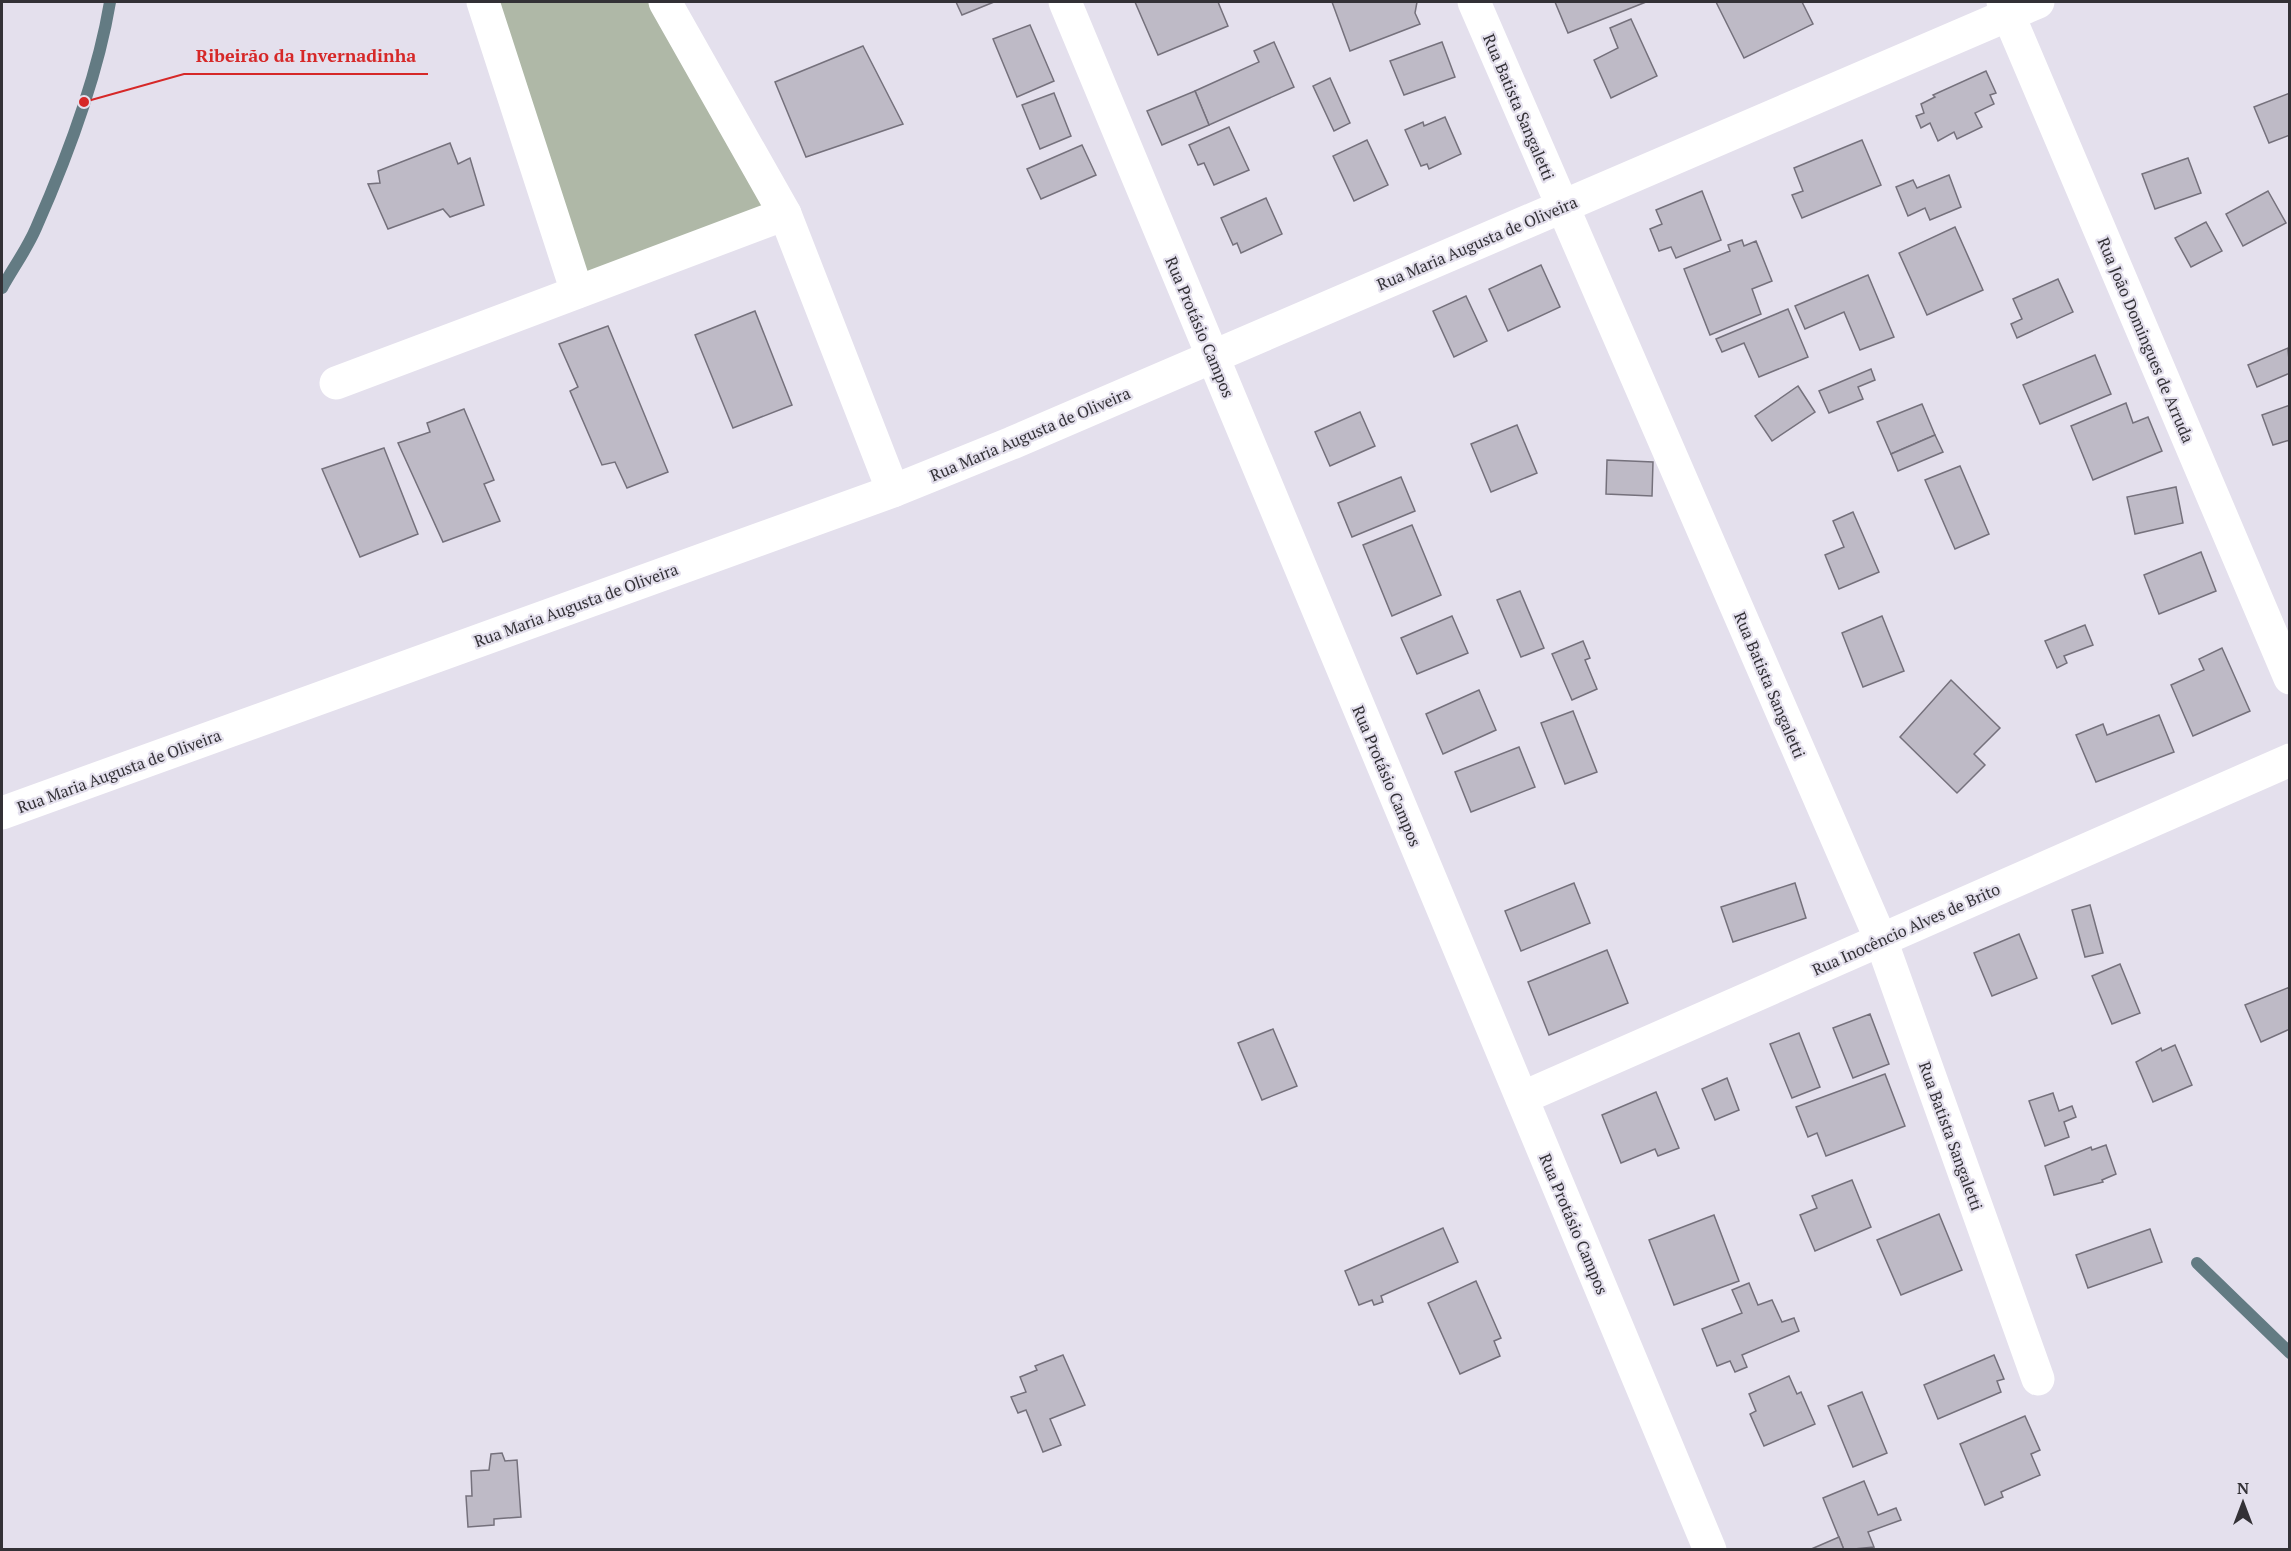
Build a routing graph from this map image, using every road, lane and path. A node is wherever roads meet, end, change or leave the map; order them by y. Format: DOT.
graph roads {
  1 [pos="483,2"];
  2 [pos="665,2"];
  3 [pos="1065,2"];
  4 [pos="1474,2"];
  5 [pos="2017,6"];
  6 [pos="1563,207"];
  7 [pos="785,214"];
  8 [pos="577,292"];
  9 [pos="1213,357"];
  10 [pos="336,382"];
  11 [pos="893,490"];
  12 [pos="2289,678"];
  13 [pos="2289,760"];
  14 [pos="2,813"];
  15 [pos="1881,940"];
  16 [pos="1522,1098"];
  17 [pos="2038,1379"];
  18 [pos="1710,1550"];
  1 -- 8 [label="street"];
  2 -- 7 [label="street"];
  3 -- 9 [label="street, Rua Protásio Campos"];
  4 -- 6 [label="street, Rua Batista Sangaletti"];
  5 -- 6 [label="street, Rua Maria Augusta de Oliveira"];
  5 -- 12 [label="street, Rua João Domingues de Arruda"];
  6 -- 9 [label="street, Rua Maria Augusta de Oliveira"];
  6 -- 15 [label="street, Rua Batista Sangaletti"];
  7 -- 8 [label="street"];
  7 -- 11 [label="street"];
  8 -- 10 [label="street"];
  9 -- 11 [label="street, Rua Maria Augusta de Oliveira"];
  9 -- 16 [label="street, Rua Protásio Campos"];
  11 -- 14 [label="street, Rua Maria Augusta de Oliveira"];
  13 -- 15 [label="street, Rua Inocêncio Alves de Brito"];
  15 -- 16 [label="street, Rua Inocêncio Alves de Brito"];
  15 -- 17 [label="street, Rua Batista Sangaletti"];
  16 -- 18 [label="street, Rua Protásio Campos"];
}
